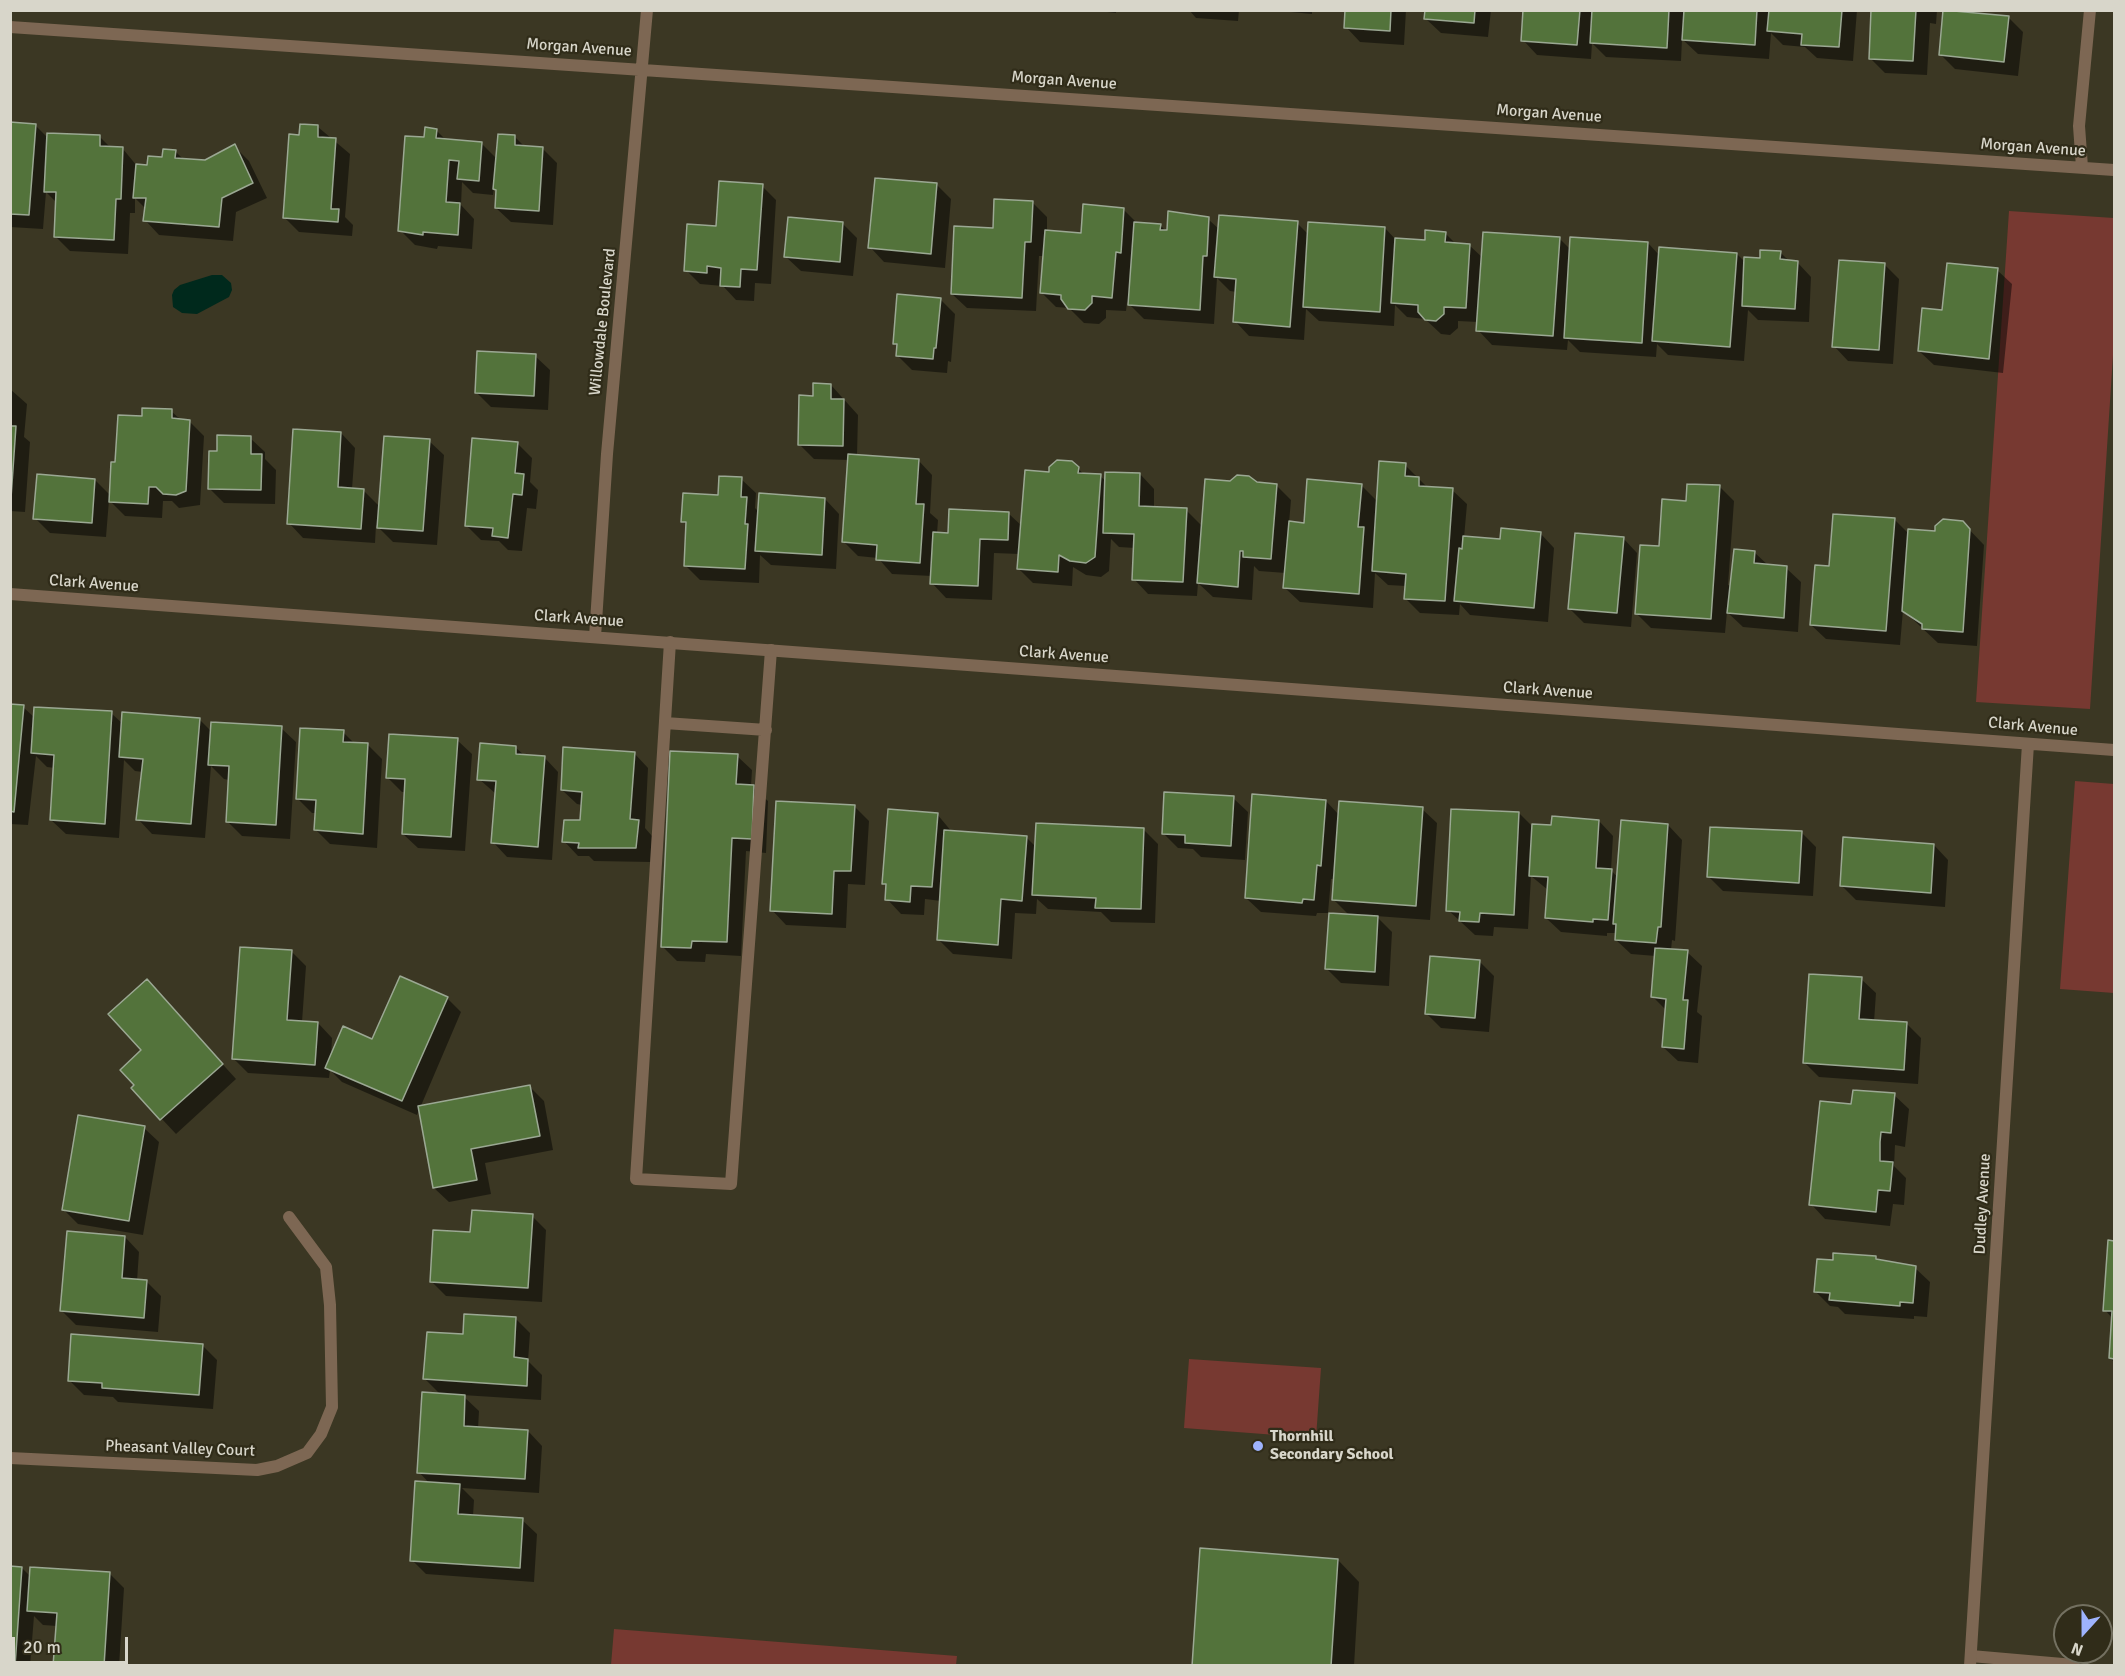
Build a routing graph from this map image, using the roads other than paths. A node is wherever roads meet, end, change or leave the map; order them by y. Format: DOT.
graph roads {
  1 [pos="647,10"];
  2 [pos="2090,10"];
  3 [pos="10,27"];
  4 [pos="644,69"];
  5 [pos="2082,167"];
  6 [pos="2115,170"];
  7 [pos="10,594"];
  8 [pos="595,637"];
  9 [pos="670,642"];
  10 [pos="771,650"];
  11 [pos="664,723"];
  12 [pos="766,730"];
  13 [pos="2028,744"];
  14 [pos="2115,750"];
  15 [pos="289,1217"];
  16 [pos="10,1458"];
  17 [pos="1971,1661"];
  18 [pos="2075,1665"];
  1 -- 4 [label="street, Willowdale Boulevard"];
  2 -- 5 [label="street"];
  3 -- 4 [label="street, Morgan Avenue"];
  4 -- 5 [label="street, Morgan Avenue"];
  4 -- 8 [label="street, Willowdale Boulevard"];
  5 -- 6 [label="street, Morgan Avenue"];
  7 -- 8 [label="street, Clark Avenue"];
  8 -- 9 [label="street, Clark Avenue"];
  9 -- 10 [label="street, Clark Avenue"];
  9 -- 11 [label="street"];
  10 -- 12 [label="street"];
  10 -- 13 [label="street, Clark Avenue"];
  11 -- 12 [label="street"];
  11 -- 12 [label="street"];
  13 -- 14 [label="street, Clark Avenue"];
  13 -- 17 [label="street, Dudley Avenue"];
  15 -- 16 [label="street, Pheasant Valley Court"];
  17 -- 18 [label="street"];
}
